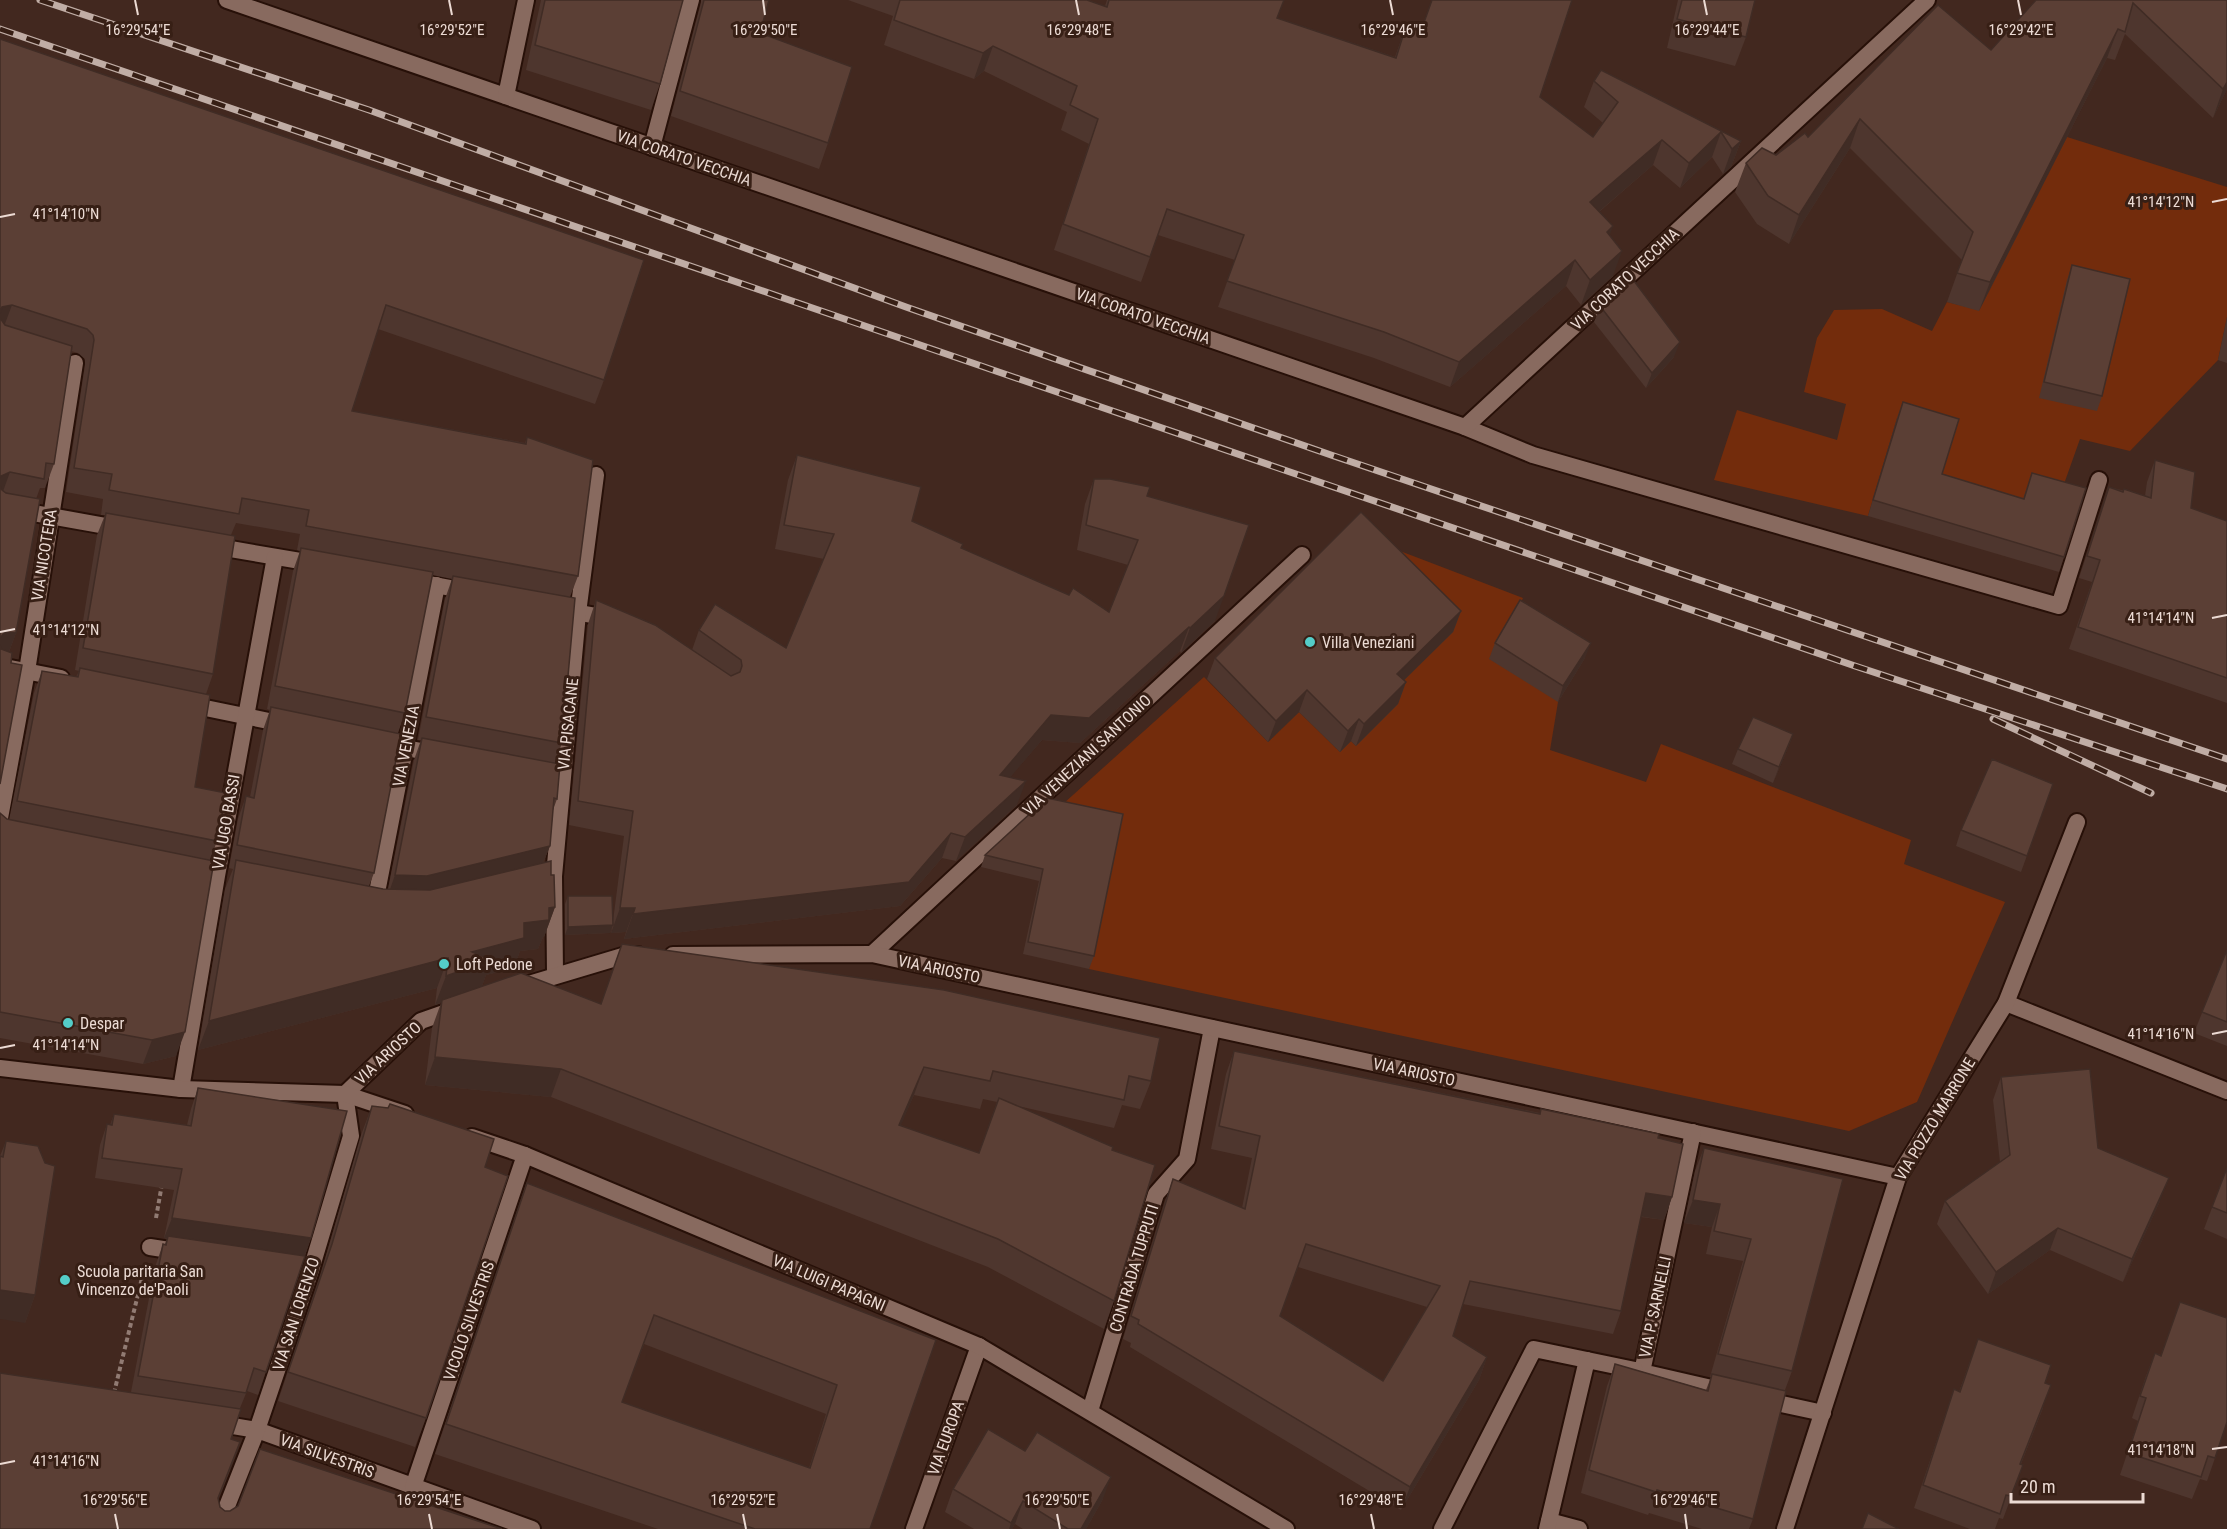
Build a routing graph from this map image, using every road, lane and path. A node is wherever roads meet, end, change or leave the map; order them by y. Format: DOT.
graph roads {
  1 [pos="227,0"];
  2 [pos="526,0"];
  3 [pos="691,0"];
  4 [pos="1927,0"];
  5 [pos="506,96"];
  6 [pos="652,147"];
  7 [pos="70,361"];
  8 [pos="1465,427"];
  9 [pos="596,476"];
  10 [pos="2099,480"];
  11 [pos="0,507"];
  12 [pos="50,516"];
  13 [pos="140,532"];
  14 [pos="197,543"];
  15 [pos="1302,555"];
  16 [pos="275,556"];
  17 [pos="333,567"];
  18 [pos="391,577"];
  19 [pos="437,585"];
  20 [pos="491,596"];
  21 [pos="535,604"];
  22 [pos="578,613"];
  23 [pos="631,626"];
  24 [pos="0,666"];
  25 [pos="27,671"];
  26 [pos="73,680"];
  27 [pos="165,700"];
  28 [pos="246,717"];
  29 [pos="303,728"];
  30 [pos="360,739"];
  31 [pos="405,748"];
  32 [pos="450,757"];
  33 [pos="0,818"];
  34 [pos="2077,822"];
  35 [pos="374,907"];
  36 [pos="872,954"];
  37 [pos="555,974"];
  38 [pos="500,994"];
  39 [pos="477,1001"];
  40 [pos="2006,1003"];
  41 [pos="1212,1028"];
  42 [pos="0,1068"];
  43 [pos="181,1089"];
  44 [pos="2227,1091"];
  45 [pos="345,1094"];
  46 [pos="419,1119"];
  47 [pos="1693,1132"];
  48 [pos="461,1134"];
  49 [pos="525,1155"];
  50 [pos="1898,1177"];
  51 [pos="150,1247"];
  52 [pos="196,1254"];
  53 [pos="979,1346"];
  54 [pos="1587,1360"];
  55 [pos="1642,1372"];
  56 [pos="1090,1411"];
  57 [pos="1822,1413"];
  58 [pos="201,1421"];
  59 [pos="257,1430"];
  60 [pos="413,1487"];
  61 [pos="1548,1525"];
  62 [pos="1283,1528"];
  63 [pos="218,1529"];
  64 [pos="532,1529"];
  65 [pos="914,1529"];
  66 [pos="1442,1529"];
  67 [pos="1579,1529"];
  68 [pos="1785,1529"];
  1 -- 5 [label="street, VIA CORATO VECCHIA"];
  2 -- 5 [label="street"];
  3 -- 6 [label="street"];
  4 -- 8 [label="street, VIA CORATO VECCHIA"];
  5 -- 6 [label="street, VIA CORATO VECCHIA"];
  6 -- 8 [label="street, VIA CORATO VECCHIA"];
  7 -- 12 [label="street, VIA NICOTERA"];
  8 -- 10 [label="street"];
  9 -- 22 [label="street, VIA PISACANE"];
  11 -- 12 [label="street"];
  12 -- 13 [label="street"];
  12 -- 25 [label="street, VIA NICOTERA"];
  14 -- 16 [label="street"];
  15 -- 36 [label="street, VIA VENEZIANI SANTONIO"];
  16 -- 17 [label="street"];
  16 -- 28 [label="street, VIA UGO BASSI"];
  18 -- 19 [label="street"];
  19 -- 20 [label="street"];
  19 -- 31 [label="street, VIA VENEZIA"];
  21 -- 22 [label="street"];
  22 -- 23 [label="street"];
  22 -- 37 [label="street, VIA PISACANE"];
  24 -- 25 [label="street"];
  25 -- 26 [label="street"];
  25 -- 33 [label="street, VIA NICOTERA"];
  27 -- 28 [label="street"];
  28 -- 29 [label="street"];
  28 -- 43 [label="street, VIA UGO BASSI"];
  30 -- 31 [label="street"];
  31 -- 32 [label="street"];
  31 -- 35 [label="street, VIA VENEZIA"];
  34 -- 40 [label="street, VIA POZZO MARRONE"];
  36 -- 37 [label="street, VIA ARIOSTO"];
  36 -- 41 [label="street, VIA ARIOSTO"];
  37 -- 38 [label="street, VIA ARIOSTO"];
  39 -- 45 [label="street, VIA ARIOSTO"];
  40 -- 44 [label="street"];
  40 -- 50 [label="street, VIA POZZO MARRONE"];
  41 -- 47 [label="street, VIA ARIOSTO"];
  41 -- 56 [label="street, CONTRADA TUPPUTI"];
  42 -- 43 [label="street, VIA ARIOSTO"];
  43 -- 45 [label="street, VIA ARIOSTO"];
  45 -- 46 [label="street"];
  45 -- 59 [label="street, VIA SAN LORENZO"];
  47 -- 50 [label="street, VIA ARIOSTO"];
  47 -- 55 [label="street, VIA P. SARNELLI"];
  48 -- 49 [label="street, VIA LUIGI PAPAGNI"];
  49 -- 53 [label="street, VIA LUIGI PAPAGNI"];
  49 -- 60 [label="street, VICOLO SILVESTRIS"];
  50 -- 57 [label="street, VIA POZZO MARRONE"];
  51 -- 52 [label="street"];
  53 -- 56 [label="street, VIA LUIGI PAPAGNI"];
  53 -- 65 [label="street, VIA EUROPA"];
  54 -- 55 [label="street"];
  54 -- 61 [label="street"];
  54 -- 66 [label="street"];
  55 -- 57 [label="street, VIA P. SARNELLI"];
  56 -- 62 [label="street, VIA LUIGI PAPAGNI"];
  57 -- 68 [label="street, VIA POZZO MARRONE"];
  58 -- 59 [label="street, VIA SILVESTRIS"];
  59 -- 60 [label="street, VIA SILVESTRIS"];
  59 -- 63 [label="street, VIA SAN LORENZO"];
  60 -- 64 [label="street, VIA SILVESTRIS"];
  61 -- 67 [label="street"];
}
